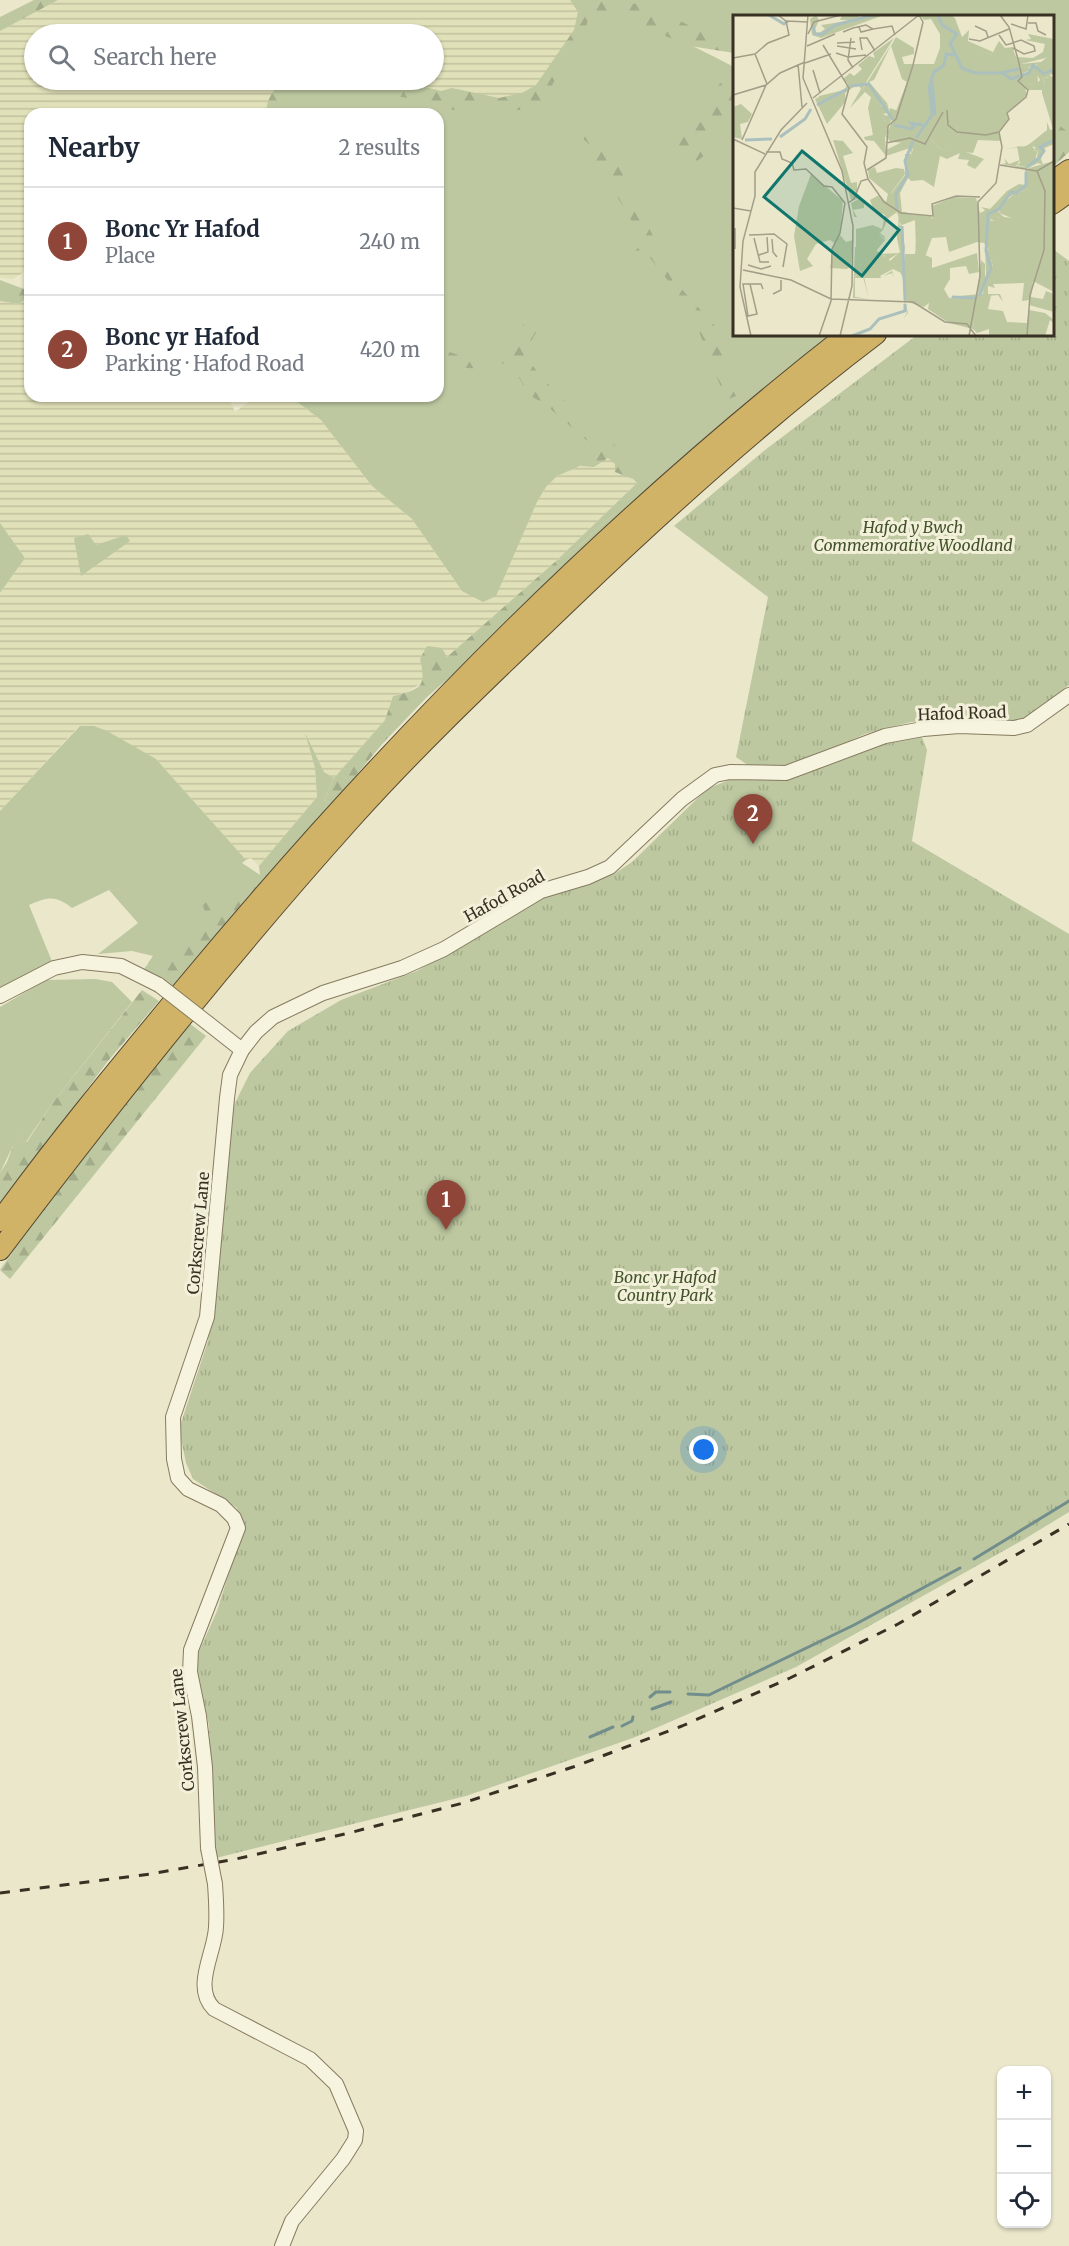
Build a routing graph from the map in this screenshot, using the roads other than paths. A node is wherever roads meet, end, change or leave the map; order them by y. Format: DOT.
graph roads {
  1 [pos="1069,192"];
  2 [pos="1069,198"];
  3 [pos="1054,203"];
  4 [pos="1054,204"];
  5 [pos="846,336"];
  6 [pos="873,336"];
  7 [pos="1069,694"];
  8 [pos="0,996"];
  9 [pos="242,1050"];
  10 [pos="0,1221"];
  11 [pos="0,1250"];
  12 [pos="282,2246"];
  1 -- 3 [label="highway"];
  2 -- 4 [label="highway"];
  5 -- 10 [label="highway"];
  6 -- 11 [label="highway"];
  7 -- 9 [label="street, Hafod Road"];
  8 -- 9 [label="street, bridge"];
  9 -- 12 [label="street, Corkscrew Lane, bridge"];
}
